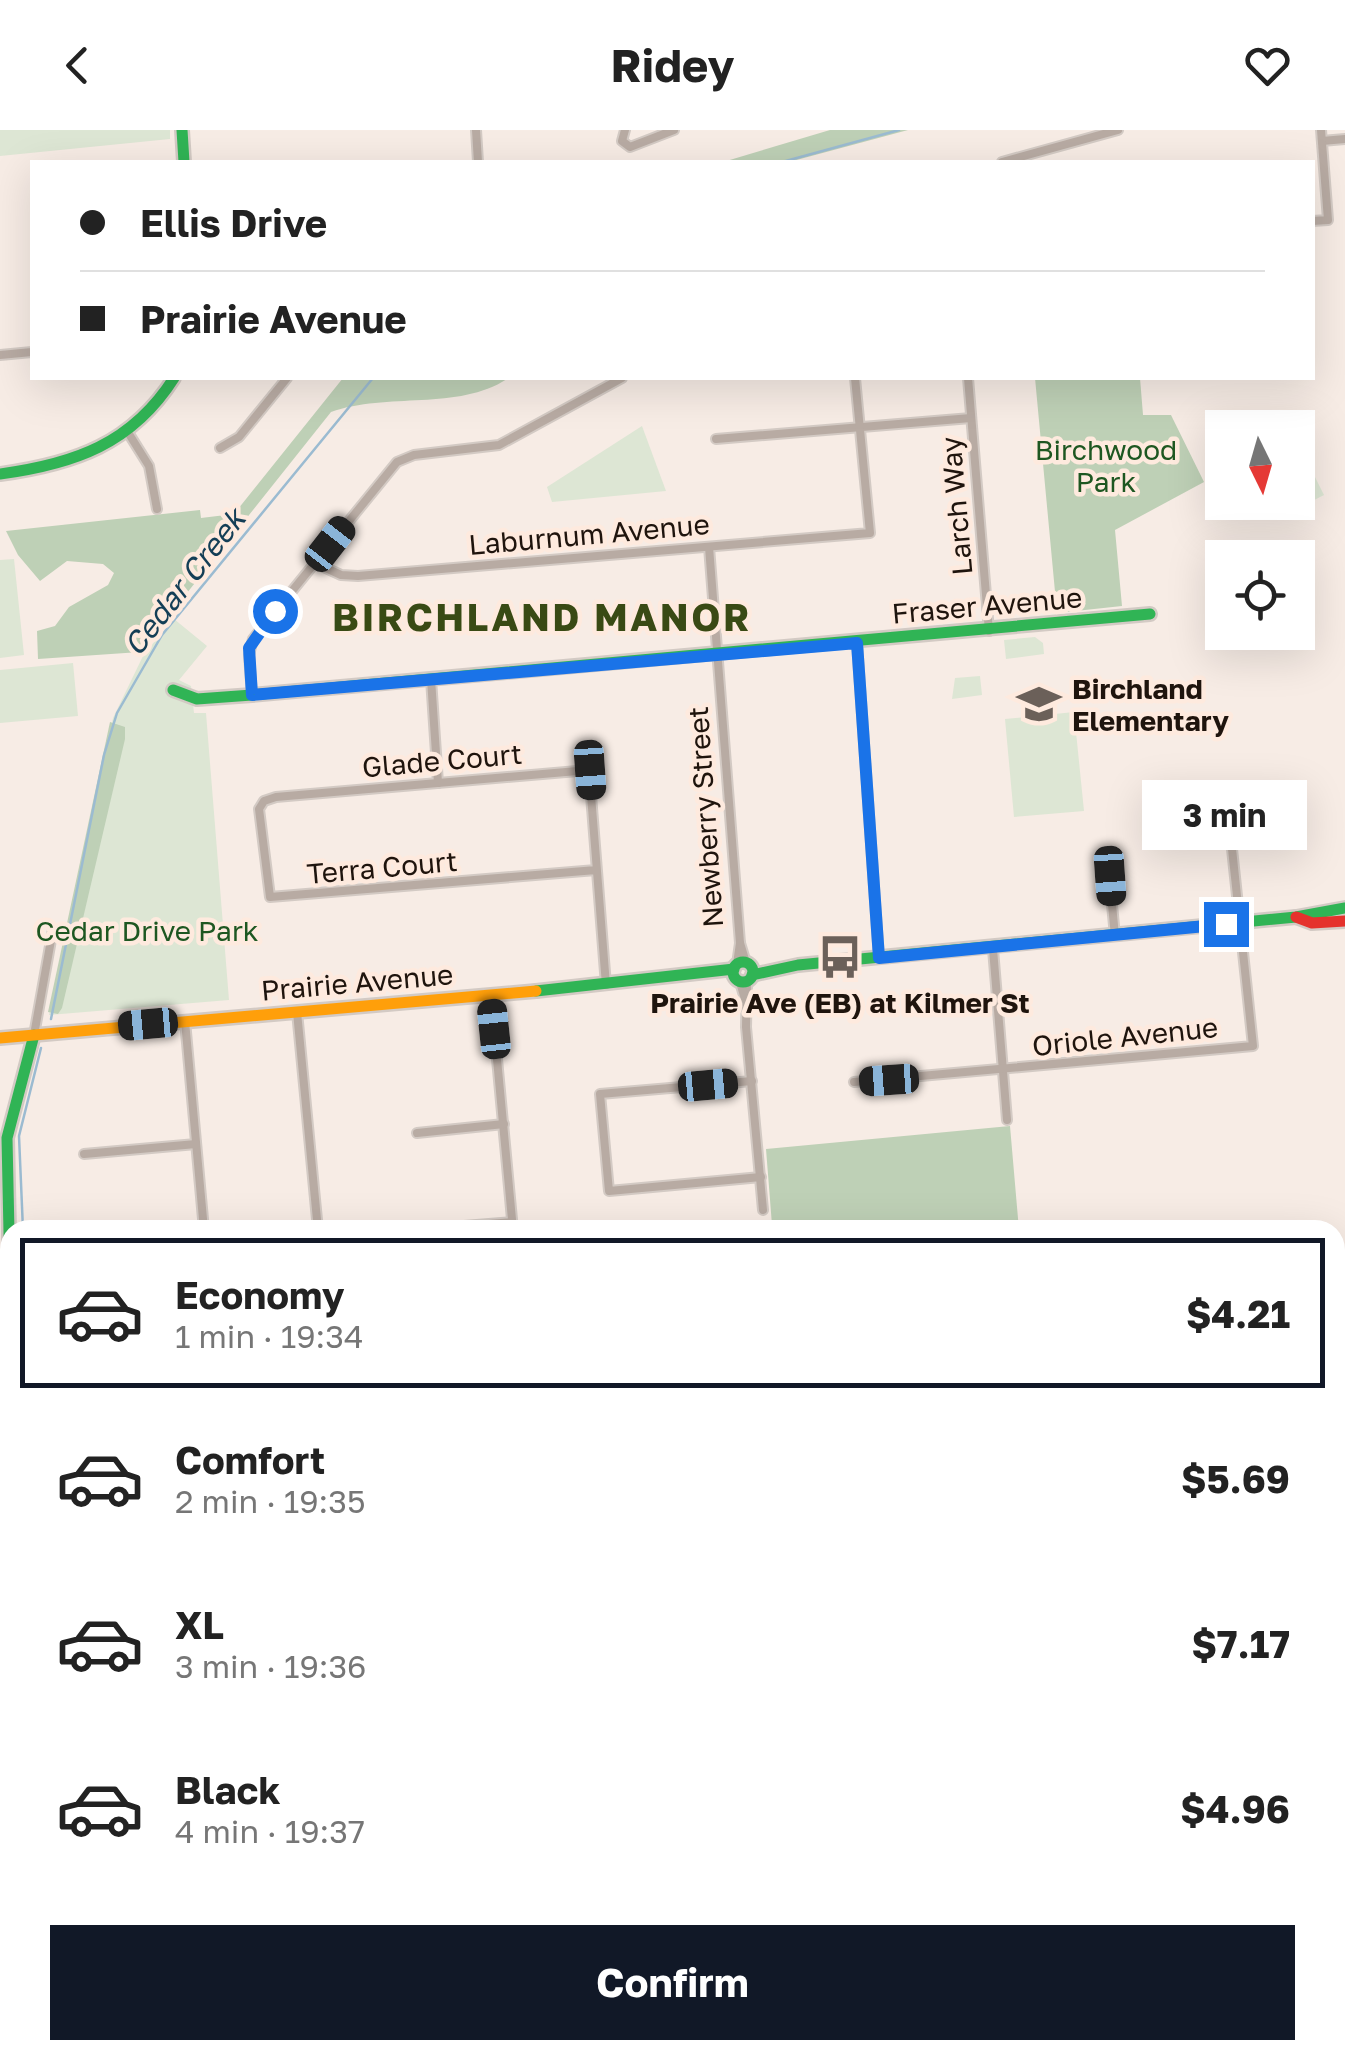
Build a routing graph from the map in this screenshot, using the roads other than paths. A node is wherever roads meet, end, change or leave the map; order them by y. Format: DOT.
graph roads {
  1 [pos="182,130"];
  2 [pos="476,130"];
  3 [pos="625,130"];
  4 [pos="674,130"];
  5 [pos="1118,130"];
  6 [pos="1321,130"];
  7 [pos="1345,139"];
  8 [pos="1322,141"];
  9 [pos="184,160"];
  10 [pos="478,160"];
  11 [pos="1009,160"];
  12 [pos="1315,221"];
  13 [pos="30,352"];
  14 [pos="0,355"];
  15 [pos="173,380"];
  16 [pos="285,380"];
  17 [pos="618,380"];
  18 [pos="855,380"];
  19 [pos="968,380"];
  20 [pos="972,418"];
  21 [pos="859,426"];
  22 [pos="129,434"];
  23 [pos="716,439"];
  24 [pos="220,448"];
  25 [pos="0,474"];
  26 [pos="156,509"];
  27 [pos="709,547"];
  28 [pos="314,563"];
  29 [pos="1150,614"];
  30 [pos="989,631"];
  31 [pos="857,643"];
  32 [pos="718,656"];
  33 [pos="431,680"];
  34 [pos="173,690"];
  35 [pos="252,695"];
  36 [pos="438,783"];
  37 [pos="264,801"];
  38 [pos="1227,802"];
  39 [pos="1107,852"];
  40 [pos="596,870"];
  41 [pos="1345,908"];
  42 [pos="1296,917"];
  43 [pos="1345,920"];
  44 [pos="1242,922"];
  45 [pos="53,929"];
  46 [pos="1115,936"];
  47 [pos="993,949"];
  48 [pos="879,958"];
  49 [pos="743,972"];
  50 [pos="606,986"];
  51 [pos="492,995"];
  52 [pos="298,1012"];
  53 [pos="185,1021"];
  54 [pos="34,1035"];
  55 [pos="0,1038"];
  56 [pos="1002,1071"];
  57 [pos="752,1082"];
  58 [pos="854,1082"];
  59 [pos="1006,1120"];
  60 [pos="504,1124"];
  61 [pos="417,1133"];
  62 [pos="196,1144"];
  63 [pos="84,1154"];
  64 [pos="3,1160"];
  65 [pos="761,1177"];
  66 [pos="763,1210"];
  67 [pos="6,1220"];
  68 [pos="203,1220"];
  69 [pos="317,1220"];
  70 [pos="512,1220"];
  1 -- 9 [label="street"];
  2 -- 10 [label="street"];
  3 -- 4 [label="street"];
  5 -- 11 [label="street"];
  6 -- 8 [label="street"];
  7 -- 8 [label="street"];
  8 -- 12 [label="street"];
  13 -- 14 [label="street"];
  15 -- 22 [label="street"];
  16 -- 24 [label="street"];
  17 -- 28 [label="street"];
  18 -- 21 [label="street"];
  19 -- 20 [label="street, Larch Way"];
  20 -- 21 [label="street"];
  20 -- 30 [label="street, Larch Way"];
  21 -- 23 [label="street"];
  21 -- 27 [label="street, Laburnum Avenue"];
  22 -- 25 [label="street"];
  22 -- 26 [label="street"];
  27 -- 28 [label="street, Laburnum Avenue"];
  27 -- 32 [label="street, Newberry Street"];
  28 -- 35 [label="street"];
  29 -- 30 [label="street, Fraser Avenue"];
  30 -- 31 [label="street, Fraser Avenue"];
  31 -- 32 [label="street, Fraser Avenue"];
  31 -- 48 [label="street"];
  32 -- 33 [label="street, Fraser Avenue"];
  32 -- 49 [label="street, Newberry Street"];
  33 -- 35 [label="street, Fraser Avenue"];
  33 -- 36 [label="street"];
  34 -- 35 [label="street, Fraser Avenue"];
  36 -- 37 [label="street, Glade Court"];
  36 -- 40 [label="street, Glade Court"];
  37 -- 40 [label="street, Terra Court"];
  38 -- 44 [label="street"];
  39 -- 46 [label="street"];
  40 -- 50 [label="street, Glade Court"];
  41 -- 42 [label="street, Prairie Avenue"];
  42 -- 43 [label="street, Prairie Avenue"];
  42 -- 44 [label="street, Prairie Avenue"];
  44 -- 46 [label="street, Prairie Avenue"];
  44 -- 56 [label="street, Oriole Avenue"];
  45 -- 54 [label="street"];
  46 -- 47 [label="street, Prairie Avenue"];
  47 -- 48 [label="street, Prairie Avenue"];
  47 -- 56 [label="street"];
  48 -- 49 [label="street, Prairie Avenue"];
  49 -- 50 [label="street, Prairie Avenue"];
  49 -- 57 [label="street, Newberry Street"];
  50 -- 51 [label="street, Prairie Avenue"];
  51 -- 52 [label="street, Prairie Avenue"];
  51 -- 60 [label="street"];
  52 -- 53 [label="street, Prairie Avenue"];
  52 -- 69 [label="street"];
  53 -- 54 [label="street, Prairie Avenue"];
  53 -- 62 [label="street"];
  54 -- 55 [label="street, Prairie Avenue"];
  54 -- 64 [label="street"];
  56 -- 58 [label="street, Oriole Avenue"];
  56 -- 59 [label="street"];
  57 -- 65 [label="street, Newberry Street"];
  57 -- 65 [label="street"];
  60 -- 61 [label="street"];
  60 -- 70 [label="street"];
  62 -- 63 [label="street"];
  62 -- 68 [label="street"];
  64 -- 67 [label="street"];
  65 -- 66 [label="street, Newberry Street"];
}
